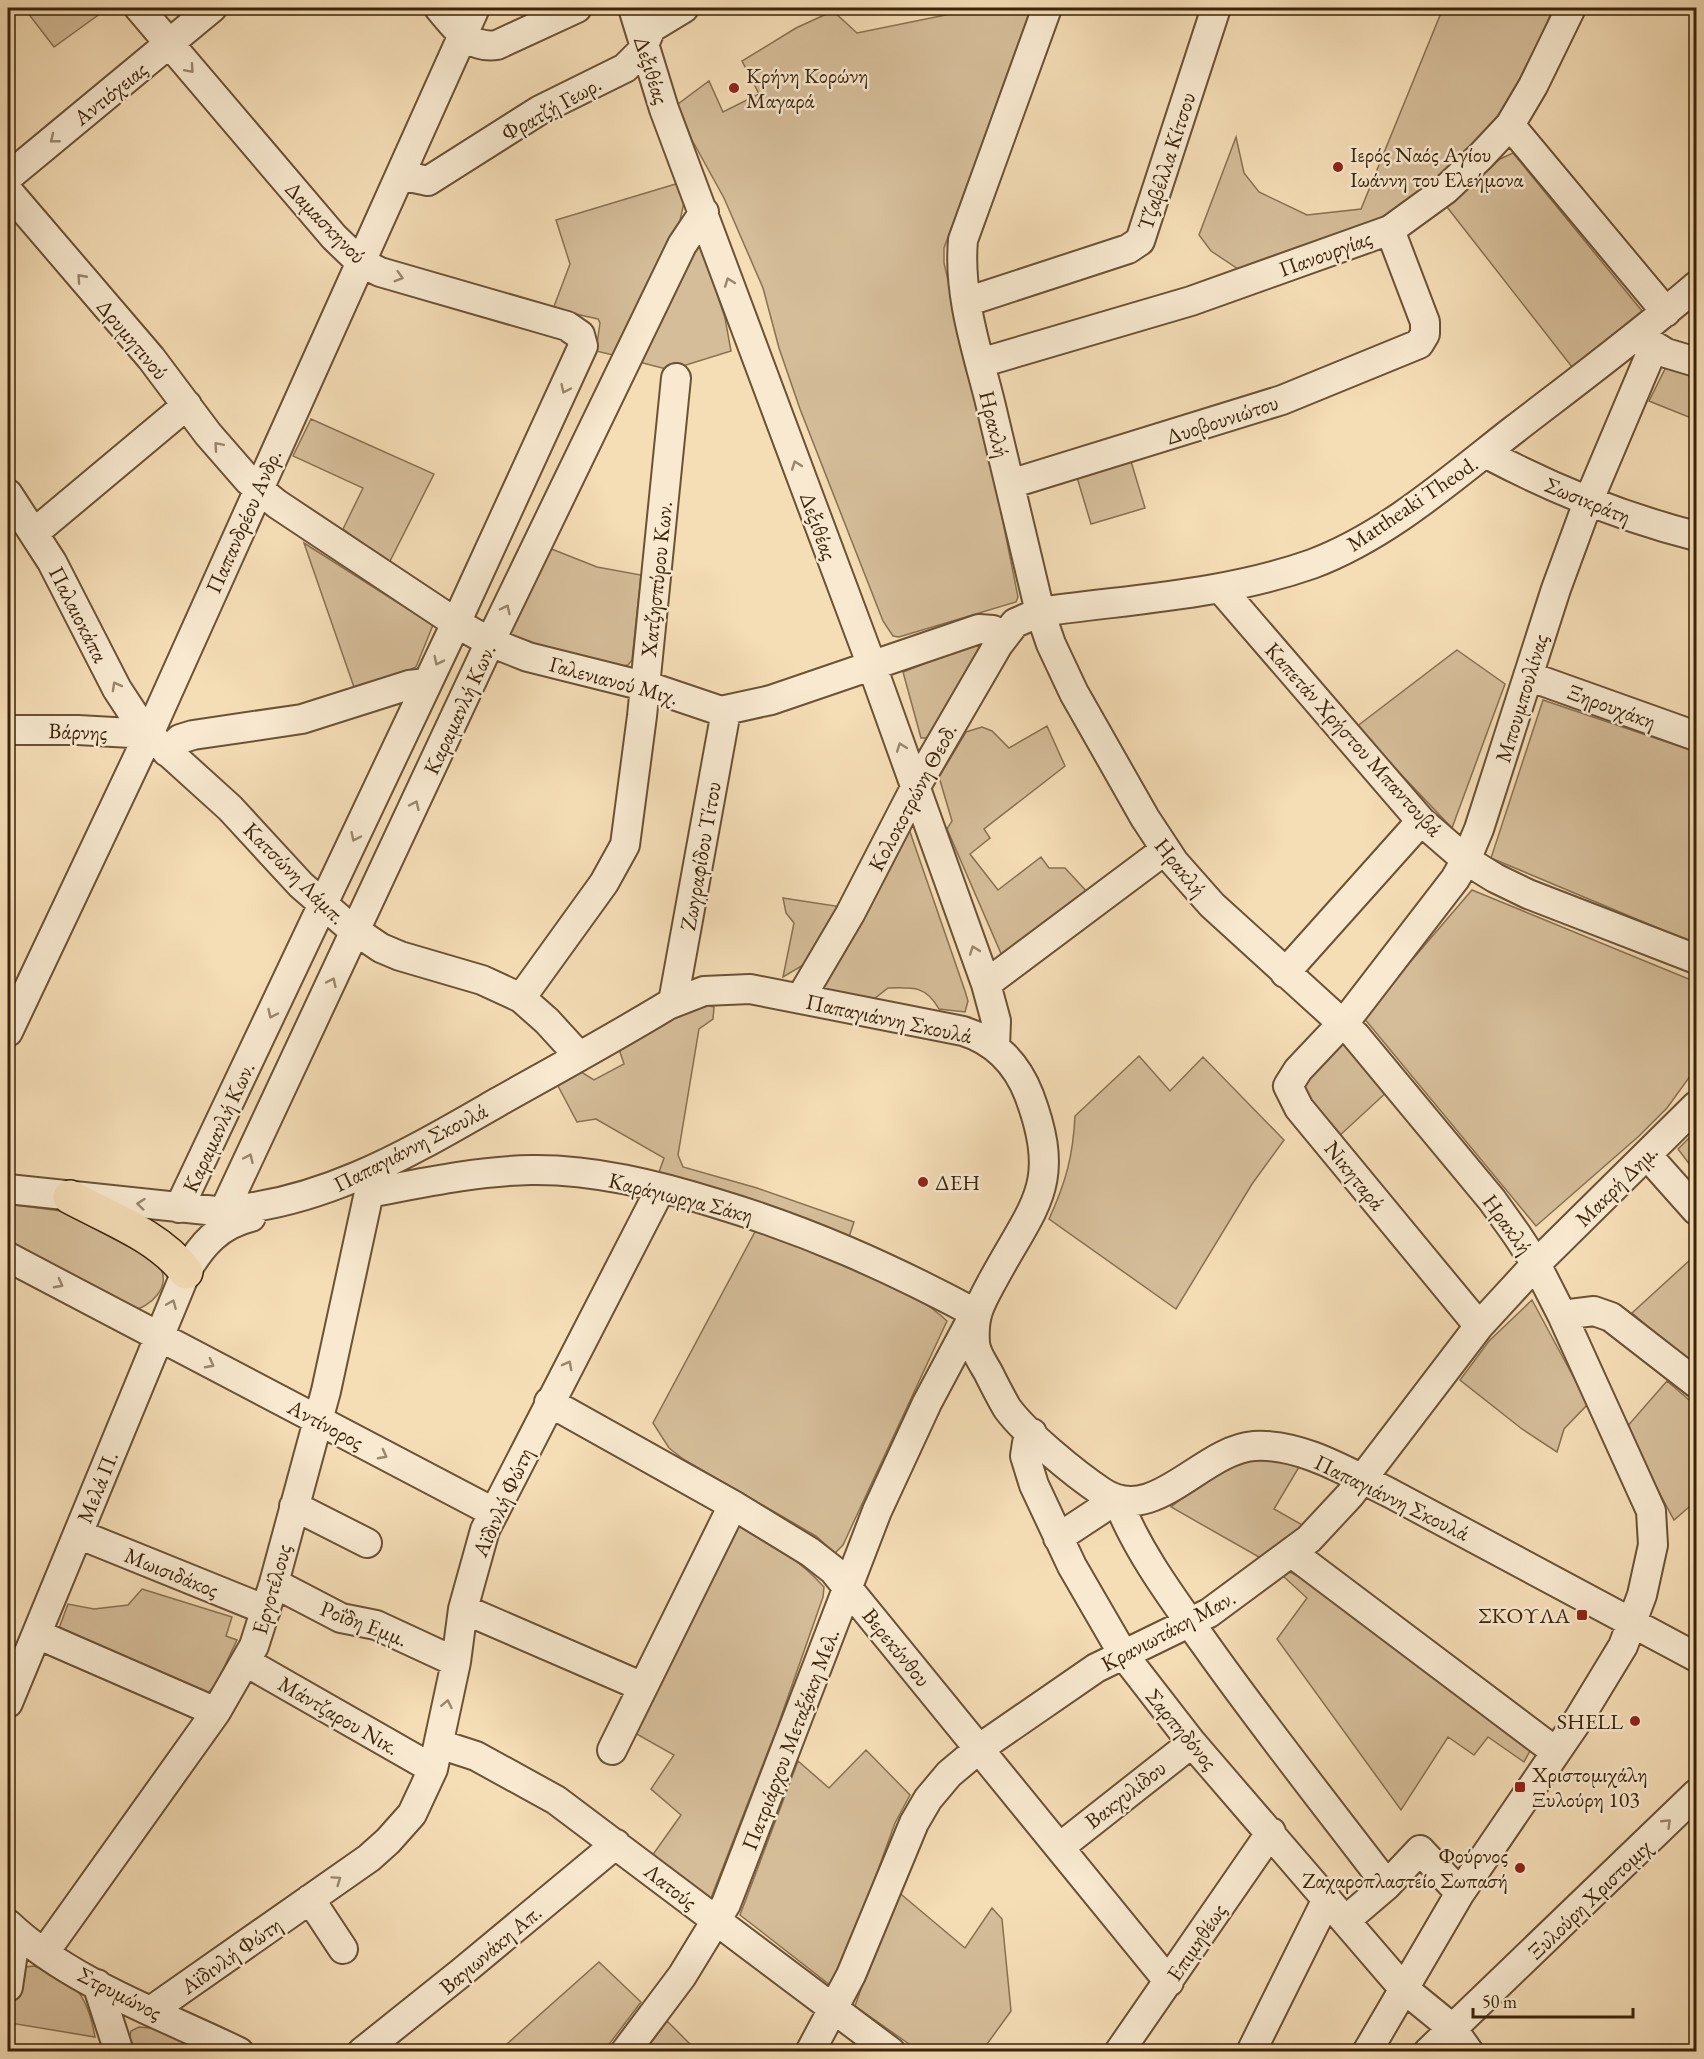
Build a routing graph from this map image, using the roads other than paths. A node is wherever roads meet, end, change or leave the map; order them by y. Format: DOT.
graph roads {
  1 [pos="140,8"];
  2 [pos="212,8"];
  3 [pos="439,8"];
  4 [pos="475,8"];
  5 [pos="577,8"];
  6 [pos="633,8"];
  7 [pos="684,8"];
  8 [pos="1047,8"];
  9 [pos="1216,8"];
  10 [pos="1570,8"];
  11 [pos="462,36"];
  12 [pos="170,45"];
  13 [pos="644,46"];
  14 [pos="1510,124"];
  15 [pos="400,175"];
  16 [pos="8,177"];
  17 [pos="8,191"];
  18 [pos="704,212"];
  19 [pos="1390,230"];
  20 [pos="360,262"];
  21 [pos="1696,286"];
  22 [pos="966,302"];
  23 [pos="1666,312"];
  24 [pos="580,335"];
  25 [pos="1645,341"];
  26 [pos="1696,362"];
  27 [pos="980,363"];
  28 [pos="676,378"];
  29 [pos="187,405"];
  30 [pos="1485,453"];
  31 [pos="1010,484"];
  32 [pos="257,489"];
  33 [pos="8,494"];
  34 [pos="1588,502"];
  35 [pos="34,533"];
  36 [pos="1696,536"];
  37 [pos="1221,589"];
  38 [pos="1040,612"];
  39 [pos="456,624"];
  40 [pos="1004,635"];
  41 [pos="490,642"];
  42 [pos="872,666"];
  43 [pos="1528,676"];
  44 [pos="645,685"];
  45 [pos="425,688"];
  46 [pos="726,711"];
  47 [pos="8,730"];
  48 [pos="1696,736"];
  49 [pos="158,743"];
  50 [pos="915,788"];
  51 [pos="1421,821"];
  52 [pos="1165,850"];
  53 [pos="1466,860"];
  54 [pos="323,906"];
  55 [pos="356,932"];
  56 [pos="1696,959"];
  57 [pos="1285,973"];
  58 [pos="986,984"];
  59 [pos="521,999"];
  60 [pos="800,999"];
  61 [pos="673,1002"];
  62 [pos="1343,1024"];
  63 [pos="8,1032"];
  64 [pos="995,1047"];
  65 [pos="579,1056"];
  66 [pos="1696,1106"];
  67 [pos="1647,1155"];
  68 [pos="371,1182"];
  69 [pos="662,1188"];
  70 [pos="8,1189"];
  71 [pos="70,1197"];
  72 [pos="303,1197"];
  73 [pos="180,1208"];
  74 [pos="1696,1210"];
  75 [pos="224,1211"];
  76 [pos="11,1264"];
  77 [pos="1536,1264"];
  78 [pos="186,1272"];
  79 [pos="975,1313"];
  80 [pos="1562,1315"];
  81 [pos="1479,1326"];
  82 [pos="159,1336"];
  83 [pos="1696,1383"];
  84 [pos="549,1402"];
  85 [pos="319,1421"];
  86 [pos="1032,1433"];
  87 [pos="1363,1479"];
  88 [pos="1117,1499"];
  89 [pos="733,1505"];
  90 [pos="294,1506"];
  91 [pos="493,1512"];
  92 [pos="78,1534"];
  93 [pos="1058,1538"];
  94 [pos="367,1543"];
  95 [pos="1292,1553"];
  96 [pos="274,1583"];
  97 [pos="848,1586"];
  98 [pos="463,1609"];
  99 [pos="266,1610"];
  100 [pos="1634,1622"];
  101 [pos="1190,1623"];
  102 [pos="37,1634"];
  103 [pos="1123,1654"];
  104 [pos="1696,1657"];
  105 [pos="246,1662"];
  106 [pos="456,1662"];
  107 [pos="642,1688"];
  108 [pos="8,1703"];
  109 [pos="216,1712"];
  110 [pos="1192,1743"];
  111 [pos="980,1748"];
  112 [pos="612,1750"];
  113 [pos="1556,1752"];
  114 [pos="436,1756"];
  115 [pos="1696,1794"];
  116 [pos="1271,1832"];
  117 [pos="616,1844"];
  118 [pos="1060,1847"];
  119 [pos="1387,1885"];
  120 [pos="1460,1893"];
  121 [pos="310,1899"];
  122 [pos="1337,1909"];
  123 [pos="717,1922"];
  124 [pos="12,1928"];
  125 [pos="344,1949"];
  126 [pos="44,1953"];
  127 [pos="1169,1982"];
  128 [pos="97,1984"];
  129 [pos="8,1987"];
  130 [pos="1403,1988"];
  131 [pos="834,2007"];
  132 [pos="152,2010"];
  133 [pos="1452,2028"];
  134 [pos="119,2052"];
  135 [pos="239,2052"];
  136 [pos="362,2052"];
  137 [pos="625,2052"];
  138 [pos="810,2052"];
  139 [pos="891,2052"];
  140 [pos="1119,2052"];
  141 [pos="1251,2052"];
  142 [pos="1367,2052"];
  143 [pos="1428,2052"];
  144 [pos="1469,2052"];
  1 -- 12 [label="street, Δαμασκηνού"];
  2 -- 12 [label="street, Αντιόχειας"];
  3 -- 11 [label="street"];
  4 -- 11 [label="street, Παπανδρέου Ανδρ."];
  5 -- 11 [label="street"];
  6 -- 13 [label="street, Δεξιθέας"];
  7 -- 13 [label="street, Φρατζή Γεωρ."];
  8 -- 22 [label="street, Ηρακλή"];
  9 -- 22 [label="street, Τζαβέλλα Κίτσου"];
  10 -- 14 [label="street, Πανουργίας"];
  11 -- 15 [label="street, Παπανδρέου Ανδρ."];
  12 -- 16 [label="street, Αντιόχειας, one-way"];
  12 -- 20 [label="street, Δαμασκηνού, one-way"];
  13 -- 15 [label="street, Φρατζή Γεωρ."];
  13 -- 18 [label="street, Δεξιθέας"];
  14 -- 19 [label="street, Πανουργίας"];
  14 -- 23 [label="street"];
  15 -- 20 [label="street, Παπανδρέου Ανδρ."];
  29 -- 17 [label="street, Δρυμητινού, one-way"];
  41 -- 18 [label="street, Καραμανλή Κων., one-way"];
  42 -- 18 [label="street, Δεξιθέας, one-way"];
  19 -- 27 [label="street, Πανουργίας"];
  19 -- 31 [label="street, Δυοβουνιώτου"];
  20 -- 24 [label="street, Δαμασκηνού, one-way"];
  20 -- 32 [label="street, Παπανδρέου Ανδρ."];
  21 -- 23 [label="street, Mattheaki Theod."];
  22 -- 27 [label="street, Ηρακλή"];
  23 -- 25 [label="street, Mattheaki Theod."];
  24 -- 39 [label="street, Καραμανλή Κων., one-way"];
  25 -- 26 [label="street"];
  25 -- 30 [label="street, Mattheaki Theod."];
  25 -- 34 [label="street, Μπουμπουλίνας"];
  27 -- 31 [label="street, Ηρακλή"];
  28 -- 44 [label="street, Χατζησπύρου Κων."];
  32 -- 29 [label="street, Δρυμητινού, one-way"];
  29 -- 35 [label="street"];
  30 -- 34 [label="street, Σωσικράτη"];
  30 -- 37 [label="street, Mattheaki Theod."];
  31 -- 38 [label="street, Ηρακλή"];
  32 -- 39 [label="street, Γαλενιανού Μιχ."];
  32 -- 49 [label="street, Παπανδρέου Ανδρ."];
  33 -- 35 [label="street, Παλαιοκάπα"];
  34 -- 36 [label="street, Σωσικράτη"];
  34 -- 43 [label="street, Μπουμπουλίνας"];
  49 -- 35 [label="street, Παλαιοκάπα, one-way"];
  37 -- 38 [label="street, Mattheaki Theod."];
  37 -- 51 [label="street, Καπετάν Χρήστου Μπαντουβά"];
  38 -- 40 [label="street, Κολοκοτρώνη Θεοδ."];
  38 -- 52 [label="street, Ηρακλή"];
  39 -- 41 [label="street, Γαλενιανού Μιχ."];
  39 -- 45 [label="street, Καραμανλή Κων., one-way"];
  40 -- 42 [label="street, Γαλενιανού Μιχ."];
  40 -- 50 [label="street, Κολοκοτρώνη Θεοδ."];
  41 -- 44 [label="street, Γαλενιανού Μιχ."];
  55 -- 41 [label="street, Καραμανλή Κων., one-way"];
  42 -- 46 [label="street, Γαλενιανού Μιχ."];
  50 -- 42 [label="street, Δεξιθέας, one-way"];
  43 -- 48 [label="street, Ξηρουχάκη"];
  43 -- 53 [label="street, Μπουμπουλίνας"];
  44 -- 46 [label="street, Γαλενιανού Μιχ."];
  44 -- 59 [label="street, Χατζησπύρου Κων."];
  45 -- 49 [label="street, Καραμανλή Κων."];
  45 -- 54 [label="street, Καραμανλή Κων., one-way"];
  46 -- 61 [label="street, Ζωγραφίδου Τίτου"];
  47 -- 49 [label="street, Βάρνης"];
  49 -- 54 [label="street, Κατσώνη Λάμπ."];
  49 -- 63 [label="street, Παπανδρέου Ανδρ."];
  58 -- 50 [label="street, Δεξιθέας, one-way"];
  50 -- 60 [label="street, Κολοκοτρώνη Θεοδ."];
  51 -- 53 [label="street, Καπετάν Χρήστου Μπαντουβά"];
  51 -- 57 [label="street"];
  52 -- 57 [label="street, Ηρακλή"];
  52 -- 58 [label="street"];
  53 -- 56 [label="street, Καπετάν Χρήστου Μπαντουβά"];
  53 -- 62 [label="street, Μπουμπουλίνας"];
  54 -- 55 [label="street, Κατσώνη Λάμπ."];
  54 -- 73 [label="street, Καραμανλή Κων., one-way"];
  55 -- 59 [label="street, Κατσώνη Λάμπ."];
  75 -- 55 [label="street, Καραμανλή Κων., one-way"];
  57 -- 62 [label="street, Ηρακλή"];
  58 -- 64 [label="street, Δεξιθέας"];
  59 -- 65 [label="street, Κατσώνη Λάμπ."];
  60 -- 61 [label="street, Παπαγιάννη Σκουλά"];
  60 -- 64 [label="street, Παπαγιάννη Σκουλά"];
  61 -- 65 [label="street, Παπαγιάννη Σκουλά"];
  62 -- 77 [label="street, Ηρακλή"];
  62 -- 81 [label="street, Νικηταρά"];
  64 -- 79 [label="street, Παπαγιάννη Σκουλά"];
  65 -- 68 [label="street, Παπαγιάννη Σκουλά"];
  66 -- 67 [label="street, Μακρή Δημ."];
  67 -- 74 [label="street"];
  67 -- 77 [label="street, Μακρή Δημ."];
  68 -- 69 [label="street, Καράγιωργα Σάκη"];
  68 -- 72 [label="street, Παπαγιάννη Σκουλά"];
  68 -- 85 [label="street, Εργοτέλους"];
  69 -- 79 [label="street, Καράγιωργα Σάκη"];
  84 -- 69 [label="street, Αϊδινλή Φώτη, one-way"];
  70 -- 71 [label="street, Παπαγιάννη Σκουλά"];
  73 -- 71 [label="street, Παπαγιάννη Σκουλά, one-way"];
  71 -- 78 [label="main road"];
  72 -- 75 [label="street, Παπαγιάννη Σκουλά"];
  72 -- 78 [label="street, Μελά Π."];
  73 -- 75 [label="street, Παπαγιάννη Σκουλά"];
  76 -- 82 [label="street, Αντίνορος, one-way"];
  77 -- 80 [label="street, Ηρακλή"];
  77 -- 81 [label="street, Κρανιωτάκη Μαν."];
  82 -- 78 [label="street, Μελά Π., one-way"];
  79 -- 86 [label="street"];
  79 -- 97 [label="street, Πατριάρχου Μεταξάκη Μελ."];
  80 -- 83 [label="street"];
  80 -- 100 [label="street, Ηρακλή"];
  81 -- 87 [label="street, Κρανιωτάκη Μαν."];
  82 -- 85 [label="street, Αντίνορος, one-way"];
  82 -- 92 [label="street, Μελά Π."];
  84 -- 89 [label="street, Βερεκύνθου"];
  84 -- 91 [label="street, Αϊδινλή Φώτη"];
  85 -- 90 [label="street, Εργοτέλους"];
  85 -- 91 [label="street, Αντίνορος, one-way"];
  86 -- 88 [label="street"];
  86 -- 93 [label="street, Σαρπηδόνος"];
  87 -- 88 [label="street, Παπαγιάννη Σκουλά"];
  87 -- 95 [label="street, Κρανιωτάκη Μαν."];
  87 -- 100 [label="street, Παπαγιάννη Σκουλά"];
  88 -- 93 [label="street"];
  88 -- 101 [label="street"];
  89 -- 97 [label="street, Βερεκύνθου"];
  89 -- 107 [label="street"];
  90 -- 94 [label="street"];
  90 -- 96 [label="street, Εργοτέλους"];
  91 -- 98 [label="street, Αϊδινλή Φώτη"];
  92 -- 99 [label="street, Μωισιδάκος"];
  92 -- 102 [label="street, Μελά Π."];
  93 -- 103 [label="street, Σαρπηδόνος"];
  95 -- 101 [label="street, Κρανιωτάκη Μαν."];
  95 -- 113 [label="street"];
  96 -- 99 [label="street, Εργοτέλους"];
  96 -- 106 [label="street, Ροΐδη Εμμ."];
  97 -- 111 [label="street, Βερεκύνθου"];
  97 -- 123 [label="street, Πατριάρχου Μεταξάκη Μελ."];
  98 -- 106 [label="street, Αϊδινλή Φώτη"];
  98 -- 107 [label="street"];
  99 -- 105 [label="street, Εργοτέλους"];
  100 -- 104 [label="street, Παπαγιάννη Σκουλά"];
  100 -- 113 [label="street, Ηρακλή"];
  101 -- 103 [label="street, Κρανιωτάκη Μαν."];
  101 -- 119 [label="street"];
  102 -- 108 [label="street, Μελά Π."];
  102 -- 109 [label="street"];
  103 -- 110 [label="street, Σαρπηδόνος"];
  103 -- 111 [label="street, Κρανιωτάκη Μαν."];
  105 -- 109 [label="street, Εργοτέλους"];
  105 -- 114 [label="street, Μάντζαρου Νικ."];
  114 -- 106 [label="street, Αϊδινλή Φώτη, one-way"];
  107 -- 112 [label="street"];
  109 -- 126 [label="street, Εργοτέλους"];
  110 -- 116 [label="street, Σαρπηδόνος"];
  110 -- 118 [label="street, Βακχυλίδου"];
  111 -- 118 [label="street, Βερεκύνθου"];
  111 -- 131 [label="street, Κρανιωτάκη Μαν."];
  113 -- 120 [label="street, Ηρακλή"];
  114 -- 117 [label="street, Λατούς"];
  121 -- 114 [label="street, Αϊδινλή Φώτη, one-way"];
  133 -- 115 [label="street, Ξυλούρη Χριστομιχ, one-way"];
  116 -- 122 [label="street, Σαρπηδόνος"];
  116 -- 127 [label="street, Επιμηθέως"];
  117 -- 123 [label="street, Λατούς"];
  117 -- 136 [label="street, Βαγιωνάκη Απ."];
  118 -- 127 [label="street, Βερεκύνθου"];
  119 -- 120 [label="street"];
  119 -- 122 [label="street"];
  120 -- 130 [label="street, Ηρακλή"];
  121 -- 125 [label="street"];
  121 -- 132 [label="street, Αϊδινλή Φώτη"];
  122 -- 130 [label="street, Σαρπηδόνος"];
  122 -- 141 [label="street"];
  123 -- 131 [label="street, Λατούς"];
  123 -- 137 [label="street, Πατριάρχου Μεταξάκη Μελ."];
  124 -- 126 [label="street, Στρυμώνος"];
  124 -- 129 [label="street"];
  126 -- 128 [label="street, Στρυμώνος"];
  127 -- 140 [label="street, Επιμηθέως"];
  128 -- 132 [label="street, Στρυμώνος"];
  128 -- 134 [label="street"];
  130 -- 133 [label="street, Σαρπηδόνος"];
  130 -- 142 [label="street, Ηρακλή"];
  131 -- 138 [label="street, Κρανιωτάκη Μαν."];
  131 -- 139 [label="street, Λατούς"];
  132 -- 135 [label="street, Στρυμώνος"];
  133 -- 143 [label="street, Ξυλούρη Χριστομιχ"];
  133 -- 144 [label="street, Σαρπηδόνος"];
}
